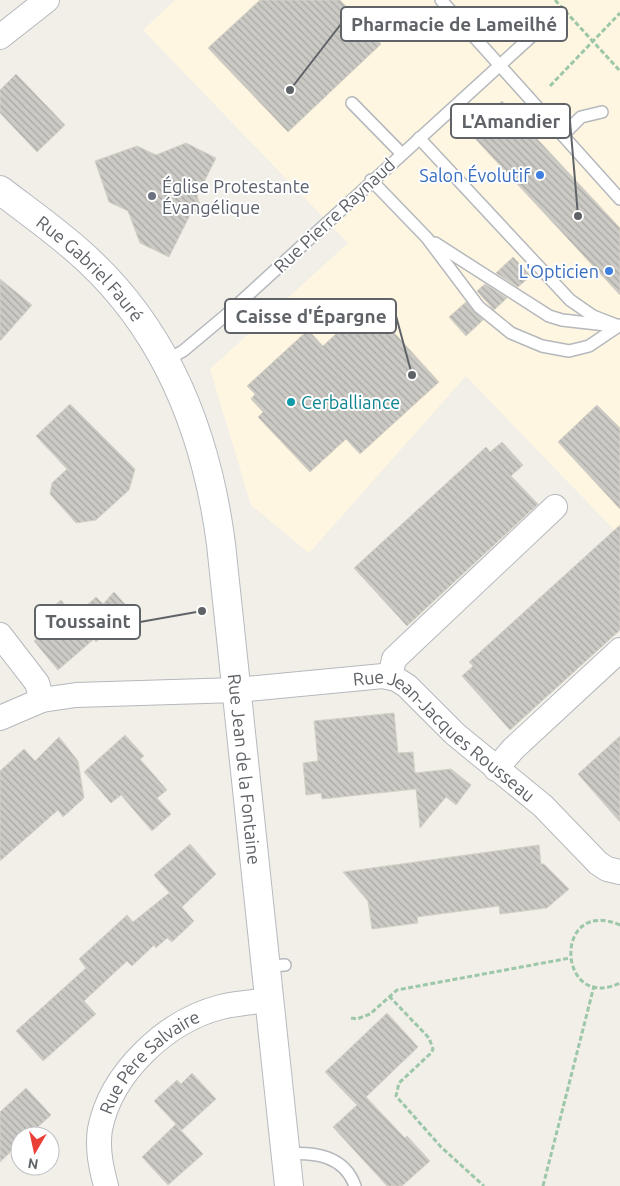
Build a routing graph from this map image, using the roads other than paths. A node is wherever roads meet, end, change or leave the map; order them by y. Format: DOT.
graph roads {
  1 [pos="47,0"];
  2 [pos="441,0"];
  3 [pos="534,26"];
  4 [pos="0,37"];
  5 [pos="500,64"];
  6 [pos="352,103"];
  7 [pos="602,112"];
  8 [pos="562,135"];
  9 [pos="418,138"];
  10 [pos="401,153"];
  11 [pos="371,180"];
  12 [pos="0,190"];
  13 [pos="620,199"];
  14 [pos="427,238"];
  15 [pos="619,326"];
  16 [pos="165,361"];
  17 [pos="555,507"];
  18 [pos="0,635"];
  19 [pos="620,650"];
  20 [pos="390,677"];
  21 [pos="236,690"];
  22 [pos="42,700"];
  23 [pos="0,718"];
  24 [pos="496,769"];
  25 [pos="620,872"];
  26 [pos="270,1000"];
  27 [pos="285,1154"];
  28 [pos="106,1186"];
  29 [pos="289,1186"];
  30 [pos="355,1186"];
  1 -- 4 [label="street"];
  2 -- 5 [label="lane"];
  3 -- 5 [label="lane, Rue Pierre Raynaud"];
  5 -- 8 [label="lane"];
  5 -- 9 [label="lane, Rue Pierre Raynaud"];
  6 -- 10 [label="lane"];
  7 -- 8 [label="lane"];
  8 -- 13 [label="lane"];
  9 -- 10 [label="lane, Rue Pierre Raynaud"];
  9 -- 15 [label="lane"];
  10 -- 11 [label="lane, Rue Pierre Raynaud"];
  11 -- 14 [label="lane"];
  11 -- 16 [label="lane, Rue Pierre Raynaud"];
  12 -- 16 [label="street, Rue Gabriel Fauré"];
  14 -- 15 [label="lane"];
  14 -- 15 [label="lane"];
  16 -- 21 [label="street, Rue Jean de la Fontaine"];
  17 -- 20 [label="street"];
  18 -- 22 [label="street"];
  19 -- 24 [label="street"];
  20 -- 21 [label="street, Rue Jean-Jacques Rousseau"];
  20 -- 24 [label="street, Rue Jean-Jacques Rousseau"];
  21 -- 22 [label="street, Rue Jean-Jacques Rousseau"];
  21 -- 26 [label="street, Rue Jean de la Fontaine"];
  22 -- 23 [label="street, Rue Jean-Jacques Rousseau"];
  24 -- 25 [label="street, Rue Jean-Jacques Rousseau"];
  26 -- 27 [label="street, Rue Jean de la Fontaine"];
  26 -- 28 [label="street, Rue Père Salvaire"];
  27 -- 29 [label="street, Rue Jean de la Fontaine"];
  27 -- 30 [label="lane"];
}
